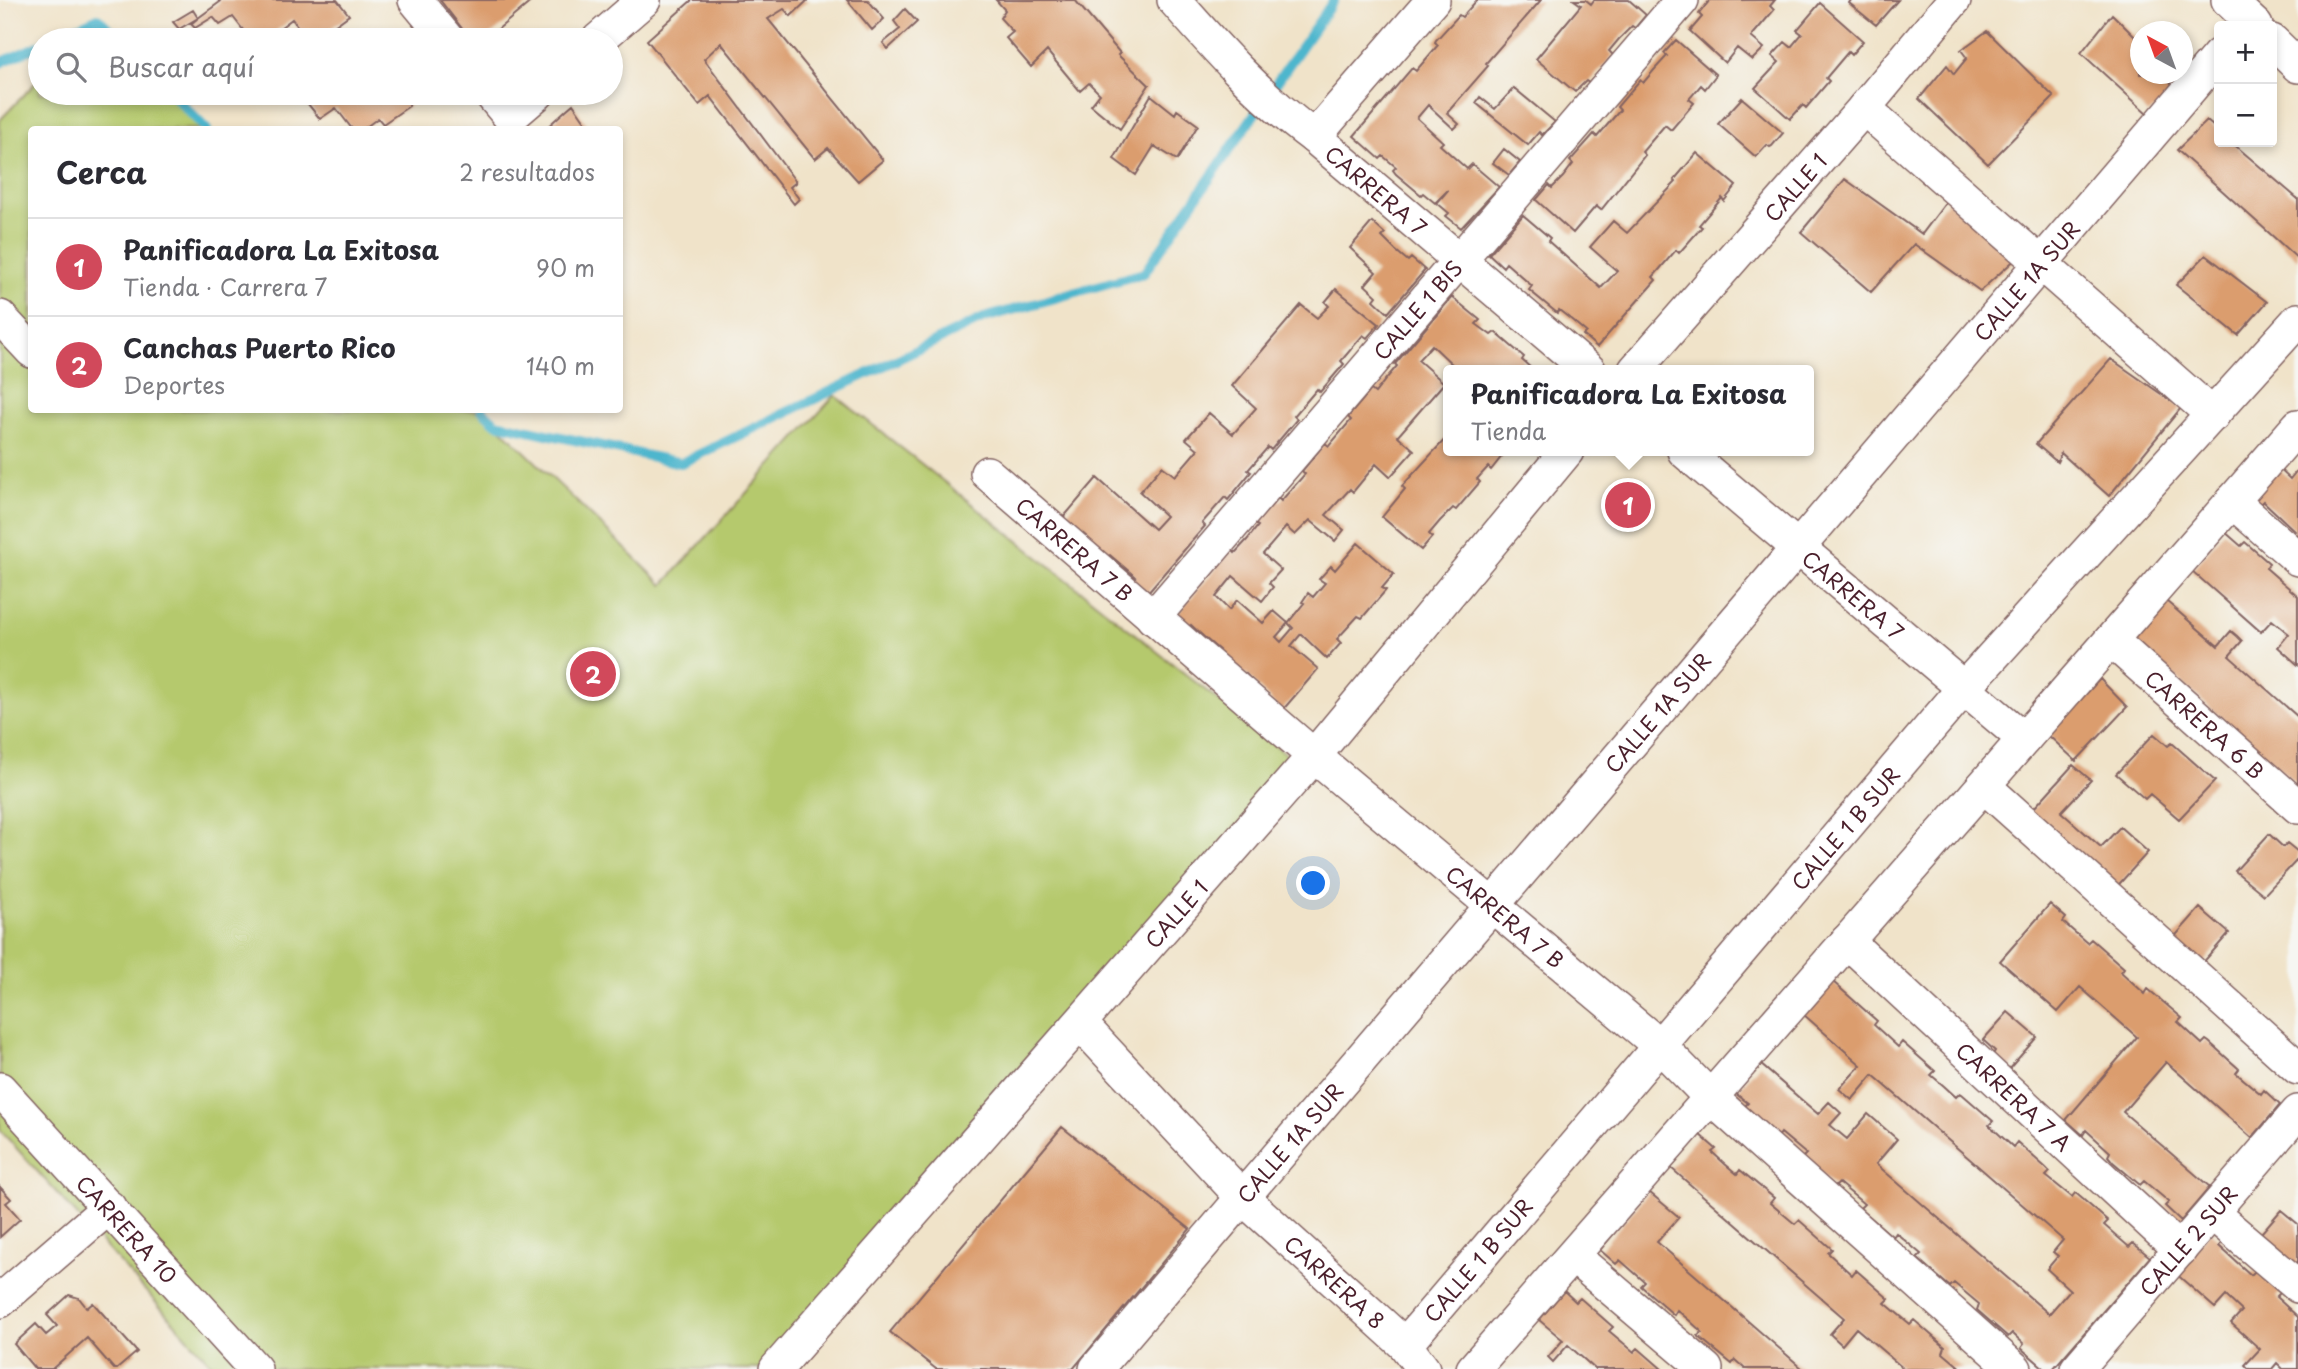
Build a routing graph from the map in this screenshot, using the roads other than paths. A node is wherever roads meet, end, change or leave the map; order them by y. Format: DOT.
graph roads {
  1 [pos="415,0"];
  2 [pos="645,0"];
  3 [pos="1174,0"];
  4 [pos="1433,0"];
  5 [pos="1682,0"];
  6 [pos="1954,0"];
  7 [pos="438,28"];
  8 [pos="612,28"];
  9 [pos="2277,47"];
  10 [pos="2214,61"];
  11 [pos="2298,66"];
  12 [pos="1864,108"];
  13 [pos="1314,137"];
  14 [pos="1460,261"];
  15 [pos="2041,263"];
  16 [pos="0,317"];
  17 [pos="2298,320"];
  18 [pos="28,347"];
  19 [pos="1583,365"];
  20 [pos="1638,365"];
  21 [pos="2213,415"];
  22 [pos="2298,426"];
  23 [pos="1563,456"];
  24 [pos="1690,456"];
  25 [pos="987,473"];
  26 [pos="2232,501"];
  27 [pos="1799,547"];
  28 [pos="2298,559"];
  29 [pos="1153,618"];
  30 [pos="2111,640"];
  31 [pos="1964,688"];
  32 [pos="2024,739"];
  33 [pos="1314,755"];
  34 [pos="1983,786"];
  35 [pos="2298,807"];
  36 [pos="1493,905"];
  37 [pos="1847,941"];
  38 [pos="1081,1024"];
  39 [pos="1660,1045"];
  40 [pos="2298,1068"];
  41 [pos="0,1089"];
  42 [pos="1710,1097"];
  43 [pos="2298,1112"];
  44 [pos="1242,1198"];
  45 [pos="109,1207"];
  46 [pos="2212,1213"];
  47 [pos="2180,1250"];
  48 [pos="1573,1255"];
  49 [pos="2298,1286"];
  50 [pos="0,1301"];
  51 [pos="1414,1357"];
  52 [pos="255,1369"];
  53 [pos="776,1369"];
  54 [pos="1096,1369"];
  55 [pos="1473,1369"];
  56 [pos="1706,1369"];
  57 [pos="2015,1369"];
  58 [pos="2077,1369"];
  1 -- 7 [label="street"];
  2 -- 8 [label="street"];
  3 -- 13 [label="street, CARRERA 7"];
  4 -- 13 [label="street"];
  5 -- 14 [label="street, CALLE 1 BIS"];
  6 -- 12 [label="street, CALLE 1"];
  9 -- 11 [label="street"];
  10 -- 15 [label="street, CALLE 1A SUR"];
  12 -- 15 [label="street"];
  12 -- 20 [label="street, CALLE 1"];
  13 -- 14 [label="street, CARRERA 7"];
  14 -- 19 [label="street, CARRERA 7"];
  14 -- 29 [label="street, CALLE 1 BIS"];
  15 -- 21 [label="street"];
  15 -- 27 [label="street, CALLE 1A SUR"];
  16 -- 18 [label="street"];
  17 -- 21 [label="street, CALLE 1 B SUR"];
  21 -- 31 [label="street, CALLE 1 B SUR"];
  22 -- 26 [label="street"];
  23 -- 33 [label="street, CALLE 1"];
  24 -- 27 [label="street, CARRERA 7"];
  25 -- 29 [label="street, CARRERA 7 B"];
  26 -- 28 [label="street"];
  26 -- 30 [label="street"];
  27 -- 31 [label="street, CARRERA 7"];
  27 -- 36 [label="street, CALLE 1A SUR"];
  29 -- 33 [label="street, CARRERA 7 B"];
  30 -- 32 [label="street"];
  30 -- 35 [label="street, CARRERA 6 B"];
  31 -- 32 [label="street, CARRERA 7"];
  31 -- 39 [label="street, CALLE 1 B SUR"];
  32 -- 34 [label="street"];
  33 -- 36 [label="street, CARRERA 7 B"];
  33 -- 38 [label="street, CALLE 1"];
  34 -- 37 [label="street"];
  34 -- 40 [label="street"];
  36 -- 39 [label="street, CARRERA 7 B"];
  36 -- 44 [label="street, CALLE 1A SUR"];
  37 -- 42 [label="street"];
  37 -- 47 [label="street, CARRERA 7 A"];
  38 -- 44 [label="street, CARRERA 8"];
  38 -- 53 [label="street, CALLE 1"];
  39 -- 42 [label="street, CARRERA 7 B"];
  39 -- 51 [label="street, CALLE 1 B SUR"];
  41 -- 45 [label="street, CARRERA 10"];
  42 -- 48 [label="street"];
  42 -- 57 [label="street, CARRERA 7 B"];
  43 -- 46 [label="street, CALLE 2 SUR"];
  44 -- 51 [label="street, CARRERA 8"];
  44 -- 54 [label="street, CALLE 1A SUR"];
  45 -- 50 [label="street"];
  45 -- 52 [label="street, CARRERA 10"];
  46 -- 47 [label="street, CALLE 2 SUR"];
  46 -- 49 [label="street"];
  47 -- 58 [label="street, CALLE 2 SUR"];
  48 -- 55 [label="street"];
  48 -- 56 [label="street"];
}
